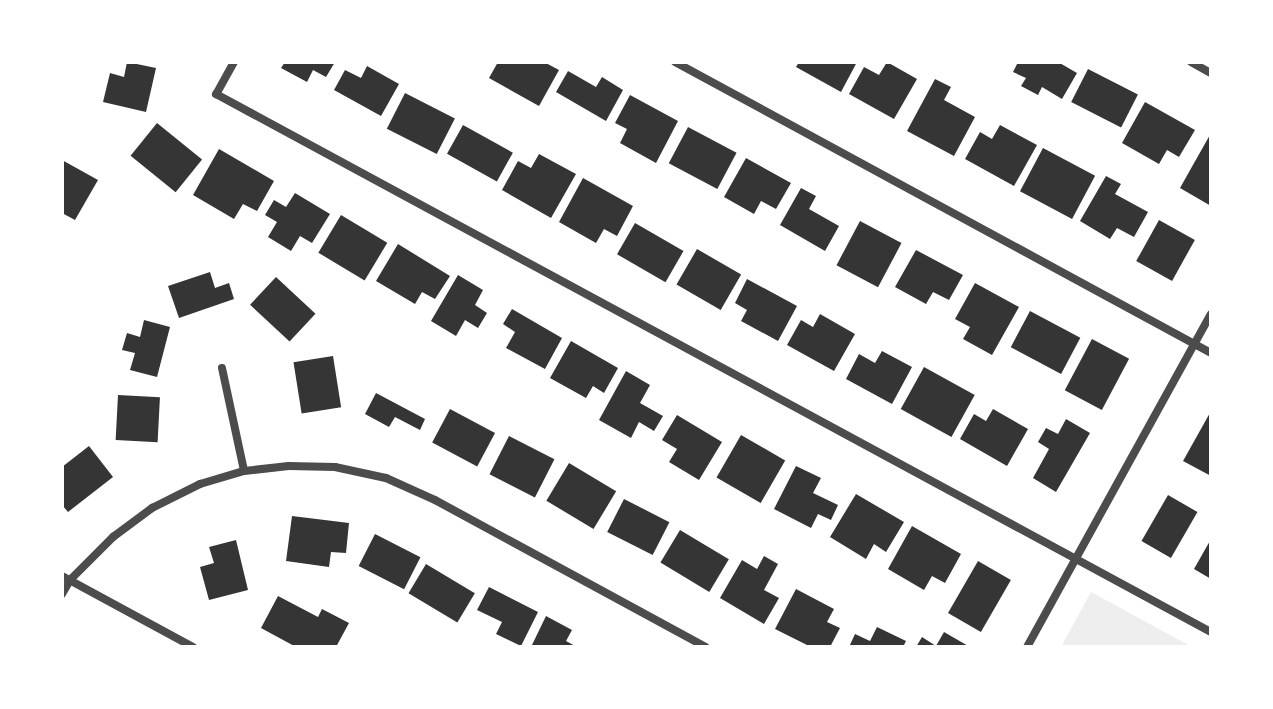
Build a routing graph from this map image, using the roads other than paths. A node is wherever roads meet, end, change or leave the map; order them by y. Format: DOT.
graph roads {
  1 [pos="234,62"];
  2 [pos="675,62"];
  3 [pos="1191,62"];
  4 [pos="1211,73"];
  5 [pos="1211,314"];
  6 [pos="1194,344"];
  7 [pos="1211,353"];
  8 [pos="222,368"];
  9 [pos="244,471"];
  10 [pos="1075,559"];
  11 [pos="66,578"];
  12 [pos="62,594"];
  13 [pos="1211,632"];
  14 [pos="193,647"];
  15 [pos="706,647"];
  16 [pos="1027,647"];
  1 -- 10 [label="street"];
  2 -- 6 [label="street"];
  3 -- 4 [label="street"];
  5 -- 6 [label="street"];
  6 -- 7 [label="street"];
  6 -- 10 [label="street"];
  8 -- 9 [label="street"];
  9 -- 11 [label="street"];
  9 -- 15 [label="street"];
  10 -- 13 [label="street"];
  10 -- 16 [label="street"];
  11 -- 12 [label="street"];
  11 -- 14 [label="street"];
}
